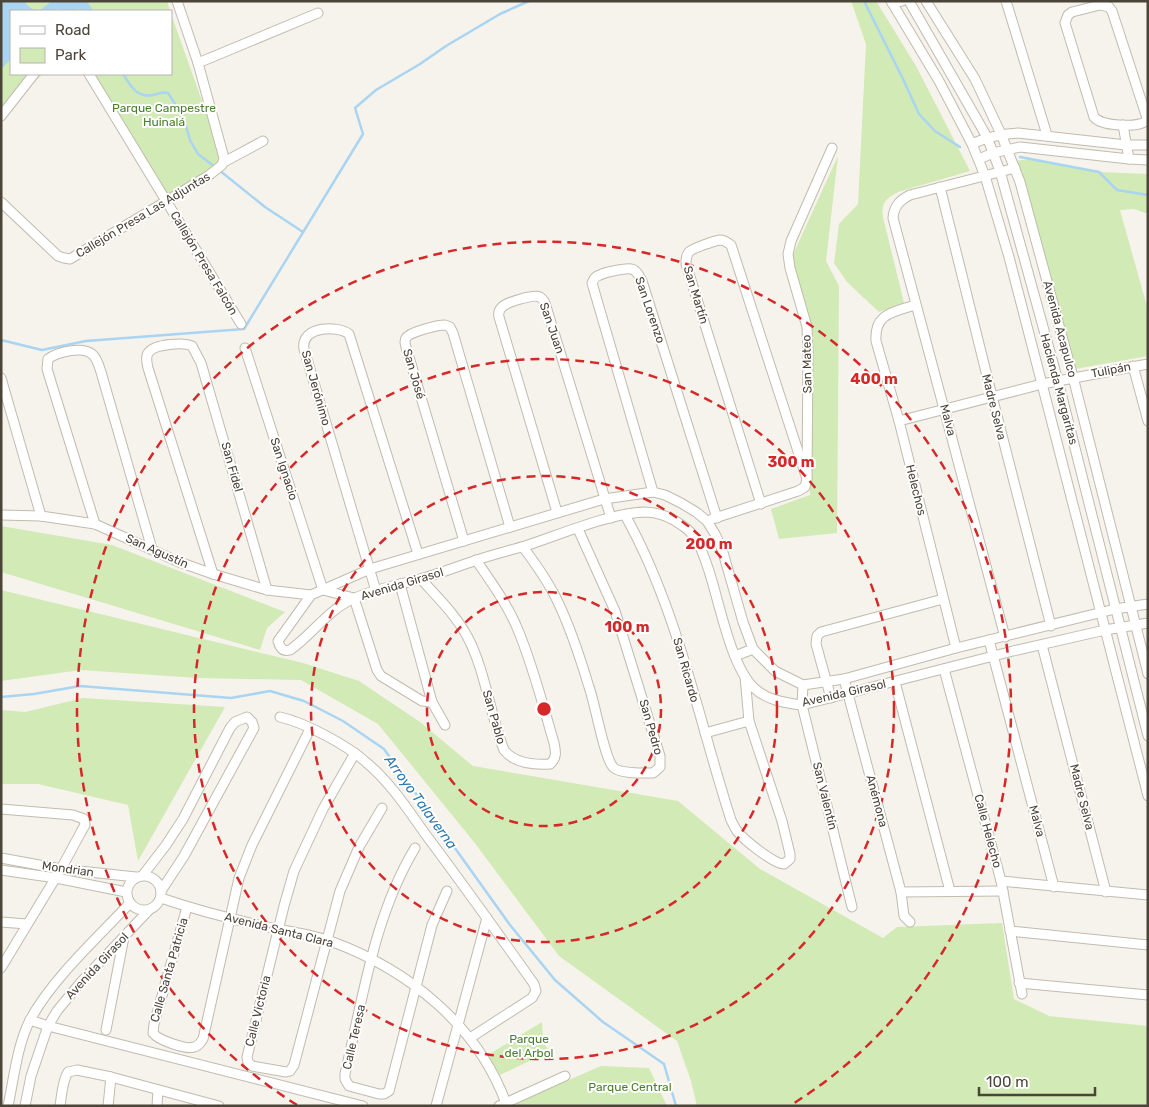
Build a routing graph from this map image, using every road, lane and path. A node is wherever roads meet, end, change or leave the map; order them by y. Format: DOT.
graph roads {
  1 [pos="177,1"];
  2 [pos="902,1"];
  3 [pos="909,1"];
  4 [pos="926,1"];
  5 [pos="1006,1"];
  6 [pos="892,2"];
  7 [pos="318,13"];
  8 [pos="198,63"];
  9 [pos="33,75"];
  10 [pos="90,75"];
  11 [pos="1,116"];
  12 [pos="1123,125"];
  13 [pos="1002,134"];
  14 [pos="1047,135"];
  15 [pos="987,137"];
  16 [pos="263,141"];
  17 [pos="972,144"];
  18 [pos="1126,145"];
  19 [pos="1148,145"];
  20 [pos="832,148"];
  21 [pos="1008,149"];
  22 [pos="993,153"];
  23 [pos="979,159"];
  24 [pos="1129,160"];
  25 [pos="1148,160"];
  26 [pos="224,162"];
  27 [pos="1015,168"];
  28 [pos="1000,171"];
  29 [pos="985,176"];
  30 [pos="940,187"];
  31 [pos="166,201"];
  32 [pos="1,202"];
  33 [pos="916,305"];
  34 [pos="241,324"];
  35 [pos="245,348"];
  36 [pos="1148,364"];
  37 [pos="1134,366"];
  38 [pos="1073,377"];
  39 [pos="1,378"];
  40 [pos="1058,381"];
  41 [pos="1042,384"];
  42 [pos="6,395"];
  43 [pos="992,396"];
  44 [pos="1,404"];
  45 [pos="945,408"];
  46 [pos="899,421"];
  47 [pos="1148,421"];
  48 [pos="807,480"];
  49 [pos="653,492"];
  50 [pos="604,499"];
  51 [pos="761,504"];
  52 [pos="557,512"];
  53 [pos="1,515"];
  54 [pos="625,515"];
  55 [pos="41,516"];
  56 [pos="611,518"];
  57 [pos="718,518"];
  58 [pos="707,521"];
  59 [pos="95,524"];
  60 [pos="510,526"];
  61 [pos="578,528"];
  62 [pos="464,541"];
  63 [pos="523,546"];
  64 [pos="152,549"];
  65 [pos="418,554"];
  66 [pos="476,560"];
  67 [pos="370,569"];
  68 [pos="213,574"];
  69 [pos="421,579"];
  70 [pos="1108,582"];
  71 [pos="400,584"];
  72 [pos="1094,586"];
  73 [pos="267,590"];
  74 [pos="324,590"];
  75 [pos="376,591"];
  76 [pos="311,595"];
  77 [pos="354,598"];
  78 [pos="943,599"];
  79 [pos="1148,604"];
  80 [pos="1130,606"];
  81 [pos="1115,609"];
  82 [pos="1101,613"];
  83 [pos="1148,623"];
  84 [pos="1134,625"];
  85 [pos="1051,626"];
  86 [pos="1119,627"];
  87 [pos="1105,630"];
  88 [pos="1005,636"];
  89 [pos="989,640"];
  90 [pos="1042,645"];
  91 [pos="956,648"];
  92 [pos="753,649"];
  93 [pos="735,656"];
  94 [pos="993,657"];
  95 [pos="944,670"];
  96 [pos="1148,674"];
  97 [pos="745,677"];
  98 [pos="844,679"];
  99 [pos="827,682"];
  100 [pos="895,682"];
  101 [pos="803,685"];
  102 [pos="848,694"];
  103 [pos="831,698"];
  104 [pos="432,702"];
  105 [pos="802,705"];
  106 [pos="280,717"];
  107 [pos="749,722"];
  108 [pos="445,725"];
  109 [pos="310,729"];
  110 [pos="704,733"];
  111 [pos="1148,736"];
  112 [pos="355,753"];
  113 [pos="1148,796"];
  114 [pos="382,808"];
  115 [pos="1,809"];
  116 [pos="415,848"];
  117 [pos="1,858"];
  118 [pos="61,869"];
  119 [pos="1,870"];
  120 [pos="139,876"];
  121 [pos="56,878"];
  122 [pos="1001,881"];
  123 [pos="1054,886"];
  124 [pos="447,891"];
  125 [pos="950,891"];
  126 [pos="1003,891"];
  127 [pos="126,892"];
  128 [pos="901,892"];
  129 [pos="1106,892"];
  130 [pos="161,894"];
  131 [pos="1148,895"];
  132 [pos="130,903"];
  133 [pos="187,907"];
  134 [pos="852,907"];
  135 [pos="150,909"];
  136 [pos="487,918"];
  137 [pos="230,919"];
  138 [pos="1,922"];
  139 [pos="910,922"];
  140 [pos="27,924"];
  141 [pos="279,930"];
  142 [pos="1010,931"];
  143 [pos="124,937"];
  144 [pos="328,941"];
  145 [pos="1148,945"];
  146 [pos="372,958"];
  147 [pos="1,968"];
  148 [pos="1019,983"];
  149 [pos="417,987"];
  150 [pos="1022,994"];
  151 [pos="1148,995"];
  152 [pos="30,1020"];
  153 [pos="48,1026"];
  154 [pos="458,1026"];
  155 [pos="106,1030"];
  156 [pos="470,1038"];
  157 [pos="565,1076"];
  158 [pos="111,1077"];
  159 [pos="158,1090"];
  160 [pos="206,1104"];
  161 [pos="504,1105"];
  162 [pos="8,1106"];
  163 [pos="25,1106"];
  164 [pos="60,1106"];
  165 [pos="108,1106"];
  166 [pos="156,1106"];
  167 [pos="220,1106"];
  168 [pos="363,1106"];
  169 [pos="436,1106"];
  1 -- 8 [label="street"];
  2 -- 6 [label="street"];
  3 -- 15 [label="street"];
  4 -- 13 [label="street, Avenida Acapulco"];
  5 -- 14 [label="street"];
  6 -- 17 [label="street"];
  7 -- 8 [label="street"];
  8 -- 26 [label="street"];
  9 -- 11 [label="street"];
  10 -- 31 [label="street, Callejón Presa Falcón"];
  12 -- 12 [label="street"];
  12 -- 18 [label="street"];
  13 -- 14 [label="street"];
  13 -- 15 [label="street"];
  13 -- 21 [label="street, Avenida Acapulco"];
  14 -- 18 [label="street"];
  15 -- 17 [label="street"];
  15 -- 22 [label="street, Hacienda Margaritas"];
  16 -- 26 [label="street, Callejón Presa Las Adjuntas"];
  17 -- 23 [label="street, Hacienda Margaritas"];
  18 -- 19 [label="street"];
  18 -- 24 [label="street"];
  20 -- 48 [label="street, San Mateo"];
  21 -- 22 [label="street"];
  21 -- 24 [label="street"];
  21 -- 27 [label="street, Avenida Acapulco"];
  22 -- 23 [label="street"];
  22 -- 28 [label="street, Hacienda Margaritas"];
  23 -- 29 [label="street, Hacienda Margaritas"];
  24 -- 25 [label="street"];
  26 -- 31 [label="street, Callejón Presa Las Adjuntas"];
  27 -- 28 [label="street"];
  27 -- 38 [label="street, Avenida Acapulco"];
  28 -- 29 [label="street"];
  28 -- 40 [label="street, Hacienda Margaritas"];
  29 -- 30 [label="street"];
  29 -- 41 [label="street, Hacienda Margaritas"];
  30 -- 33 [label="street, Malva"];
  30 -- 43 [label="street, Madre Selva"];
  31 -- 32 [label="street, Callejón Presa Las Adjuntas"];
  31 -- 34 [label="street, Callejón Presa Falcón"];
  33 -- 45 [label="street, Malva"];
  33 -- 46 [label="street, Helechos"];
  35 -- 74 [label="street, San Ignacio"];
  36 -- 37 [label="street, Tulipán"];
  37 -- 38 [label="street, Tulipán"];
  37 -- 47 [label="street"];
  38 -- 40 [label="street, Tulipán"];
  38 -- 80 [label="street, Avenida Acapulco"];
  39 -- 42 [label="street"];
  40 -- 41 [label="street, Tulipán"];
  40 -- 70 [label="street, Hacienda Margaritas"];
  41 -- 43 [label="street, Tulipán"];
  41 -- 72 [label="street, Hacienda Margaritas"];
  42 -- 44 [label="street"];
  42 -- 55 [label="street"];
  43 -- 45 [label="street, Tulipán"];
  43 -- 85 [label="street, Madre Selva"];
  45 -- 46 [label="street, Tulipán"];
  45 -- 88 [label="street, Malva"];
  46 -- 78 [label="street, Helechos"];
  48 -- 51 [label="street"];
  48 -- 51 [label="street, San Martín"];
  49 -- 50 [label="street, Avenida Girasol"];
  49 -- 57 [label="street, San Lorenzo"];
  49 -- 58 [label="street, Avenida Girasol"];
  50 -- 52 [label="street, Avenida Girasol"];
  50 -- 52 [label="street, San Juan"];
  50 -- 56 [label="street, San Juan"];
  51 -- 57 [label="street"];
  52 -- 60 [label="street, Avenida Girasol"];
  53 -- 55 [label="street, San Agustín"];
  54 -- 56 [label="street, Avenida Girasol"];
  54 -- 93 [label="street, Avenida Girasol"];
  54 -- 110 [label="street, San Ricardo"];
  55 -- 59 [label="street, San Agustín"];
  56 -- 61 [label="street, Avenida Girasol"];
  57 -- 58 [label="street"];
  58 -- 92 [label="street, Avenida Girasol"];
  59 -- 64 [label="street, San Agustín"];
  59 -- 64 [label="street"];
  60 -- 62 [label="street, Avenida Girasol"];
  60 -- 62 [label="street, San José"];
  61 -- 63 [label="street, Avenida Girasol"];
  61 -- 63 [label="street, San Pedro"];
  62 -- 65 [label="street, Avenida Girasol"];
  63 -- 66 [label="street, Avenida Girasol"];
  64 -- 68 [label="street, San Agustín"];
  65 -- 67 [label="street, Avenida Girasol"];
  65 -- 67 [label="street, San Jerónimo"];
  66 -- 69 [label="street, Avenida Girasol"];
  66 -- 69 [label="street, San Pablo"];
  67 -- 74 [label="street, Avenida Girasol"];
  67 -- 75 [label="street, San Jerónimo"];
  68 -- 73 [label="street, San Agustín"];
  68 -- 73 [label="street, San Fidel"];
  69 -- 71 [label="street, Avenida Girasol"];
  70 -- 72 [label="street"];
  70 -- 81 [label="street, Hacienda Margaritas"];
  71 -- 75 [label="street, Avenida Girasol"];
  71 -- 104 [label="street"];
  72 -- 82 [label="street, Hacienda Margaritas"];
  73 -- 76 [label="street, San Agustín"];
  74 -- 76 [label="street, Avenida Girasol"];
  74 -- 77 [label="street"];
  75 -- 77 [label="street, Avenida Girasol"];
  76 -- 77 [label="street, Avenida Girasol"];
  77 -- 104 [label="street"];
  78 -- 91 [label="street, Helechos"];
  78 -- 99 [label="street"];
  79 -- 80 [label="street, Avenida Girasol"];
  80 -- 81 [label="street, Avenida Girasol"];
  80 -- 84 [label="street, Avenida Acapulco"];
  81 -- 82 [label="street, Avenida Girasol"];
  81 -- 86 [label="street, Hacienda Margaritas"];
  82 -- 85 [label="street, Avenida Girasol"];
  82 -- 87 [label="street, Hacienda Margaritas"];
  83 -- 84 [label="street, Avenida Girasol"];
  84 -- 86 [label="street, Avenida Girasol"];
  84 -- 96 [label="street, Avenida Acapulco"];
  85 -- 88 [label="street, Avenida Girasol"];
  86 -- 87 [label="street, Avenida Girasol"];
  86 -- 111 [label="street"];
  87 -- 90 [label="street, Avenida Girasol"];
  87 -- 113 [label="street"];
  88 -- 89 [label="street, Avenida Girasol"];
  89 -- 91 [label="street, Avenida Girasol"];
  89 -- 94 [label="street, Malva"];
  90 -- 94 [label="street, Avenida Girasol"];
  90 -- 129 [label="street, Madre Selva"];
  91 -- 98 [label="street, Avenida Girasol"];
  92 -- 93 [label="street"];
  92 -- 101 [label="street, Avenida Girasol"];
  93 -- 97 [label="street, Avenida Girasol"];
  94 -- 95 [label="street, Avenida Girasol"];
  94 -- 123 [label="street, Malva"];
  95 -- 100 [label="street, Avenida Girasol"];
  95 -- 122 [label="street, Calle Helecho"];
  97 -- 105 [label="street, Avenida Girasol"];
  97 -- 107 [label="street"];
  98 -- 99 [label="street, Avenida Girasol"];
  98 -- 102 [label="street, Anémona"];
  99 -- 101 [label="street, Avenida Girasol"];
  99 -- 103 [label="street"];
  100 -- 102 [label="street, Avenida Girasol"];
  100 -- 125 [label="street"];
  101 -- 105 [label="street, San Valentín"];
  102 -- 103 [label="street, Avenida Girasol"];
  102 -- 128 [label="street, Anémona"];
  103 -- 105 [label="street, Avenida Girasol"];
  104 -- 108 [label="street"];
  105 -- 134 [label="street, San Valentín"];
  106 -- 109 [label="street"];
  107 -- 110 [label="street"];
  107 -- 110 [label="street, San Ricardo"];
  109 -- 112 [label="street"];
  109 -- 137 [label="street"];
  112 -- 136 [label="street"];
  112 -- 141 [label="street"];
  114 -- 144 [label="street"];
  115 -- 118 [label="street"];
  116 -- 146 [label="street"];
  117 -- 118 [label="street, Mondrian"];
  118 -- 120 [label="street, Mondrian"];
  118 -- 121 [label="street"];
  119 -- 121 [label="street, Mondrian"];
  120 -- 127 [label="street"];
  120 -- 130 [label="street"];
  120 -- 130 [label="street"];
  121 -- 127 [label="street, Mondrian"];
  121 -- 140 [label="street"];
  122 -- 123 [label="street"];
  122 -- 126 [label="street, Calle Helecho"];
  123 -- 129 [label="street"];
  124 -- 149 [label="street"];
  125 -- 126 [label="street"];
  125 -- 128 [label="street"];
  126 -- 142 [label="street, Calle Helecho"];
  127 -- 132 [label="street"];
  128 -- 139 [label="street, Anémona"];
  129 -- 131 [label="street"];
  130 -- 133 [label="street, Avenida Santa Clara"];
  130 -- 135 [label="street"];
  132 -- 135 [label="street"];
  132 -- 152 [label="street, Avenida Girasol"];
  133 -- 137 [label="street, Avenida Santa Clara"];
  133 -- 137 [label="street, Calle Santa Patricia"];
  135 -- 143 [label="street, Avenida Girasol"];
  136 -- 154 [label="street"];
  136 -- 156 [label="street"];
  137 -- 141 [label="street, Avenida Santa Clara"];
  138 -- 140 [label="street"];
  140 -- 147 [label="street"];
  141 -- 144 [label="street, Avenida Santa Clara"];
  141 -- 144 [label="street, Calle Victoria"];
  142 -- 145 [label="street"];
  142 -- 148 [label="street, Calle Helecho"];
  143 -- 153 [label="street, Avenida Girasol"];
  143 -- 155 [label="street"];
  144 -- 146 [label="street, Avenida Santa Clara"];
  146 -- 149 [label="street, Avenida Santa Clara"];
  146 -- 149 [label="street, Calle Teresa"];
  148 -- 150 [label="street, Calle Helecho"];
  148 -- 151 [label="street"];
  149 -- 154 [label="street, Avenida Santa Clara"];
  152 -- 153 [label="street"];
  152 -- 162 [label="street, Avenida Girasol"];
  153 -- 163 [label="street, Avenida Girasol"];
  153 -- 168 [label="street"];
  154 -- 156 [label="street, Avenida Santa Clara"];
  154 -- 169 [label="street"];
  156 -- 161 [label="street, Avenida Santa Clara"];
  157 -- 161 [label="street"];
  158 -- 159 [label="street"];
  158 -- 164 [label="street"];
  158 -- 165 [label="street"];
  159 -- 160 [label="street"];
  159 -- 166 [label="street"];
  160 -- 167 [label="street"];
}
